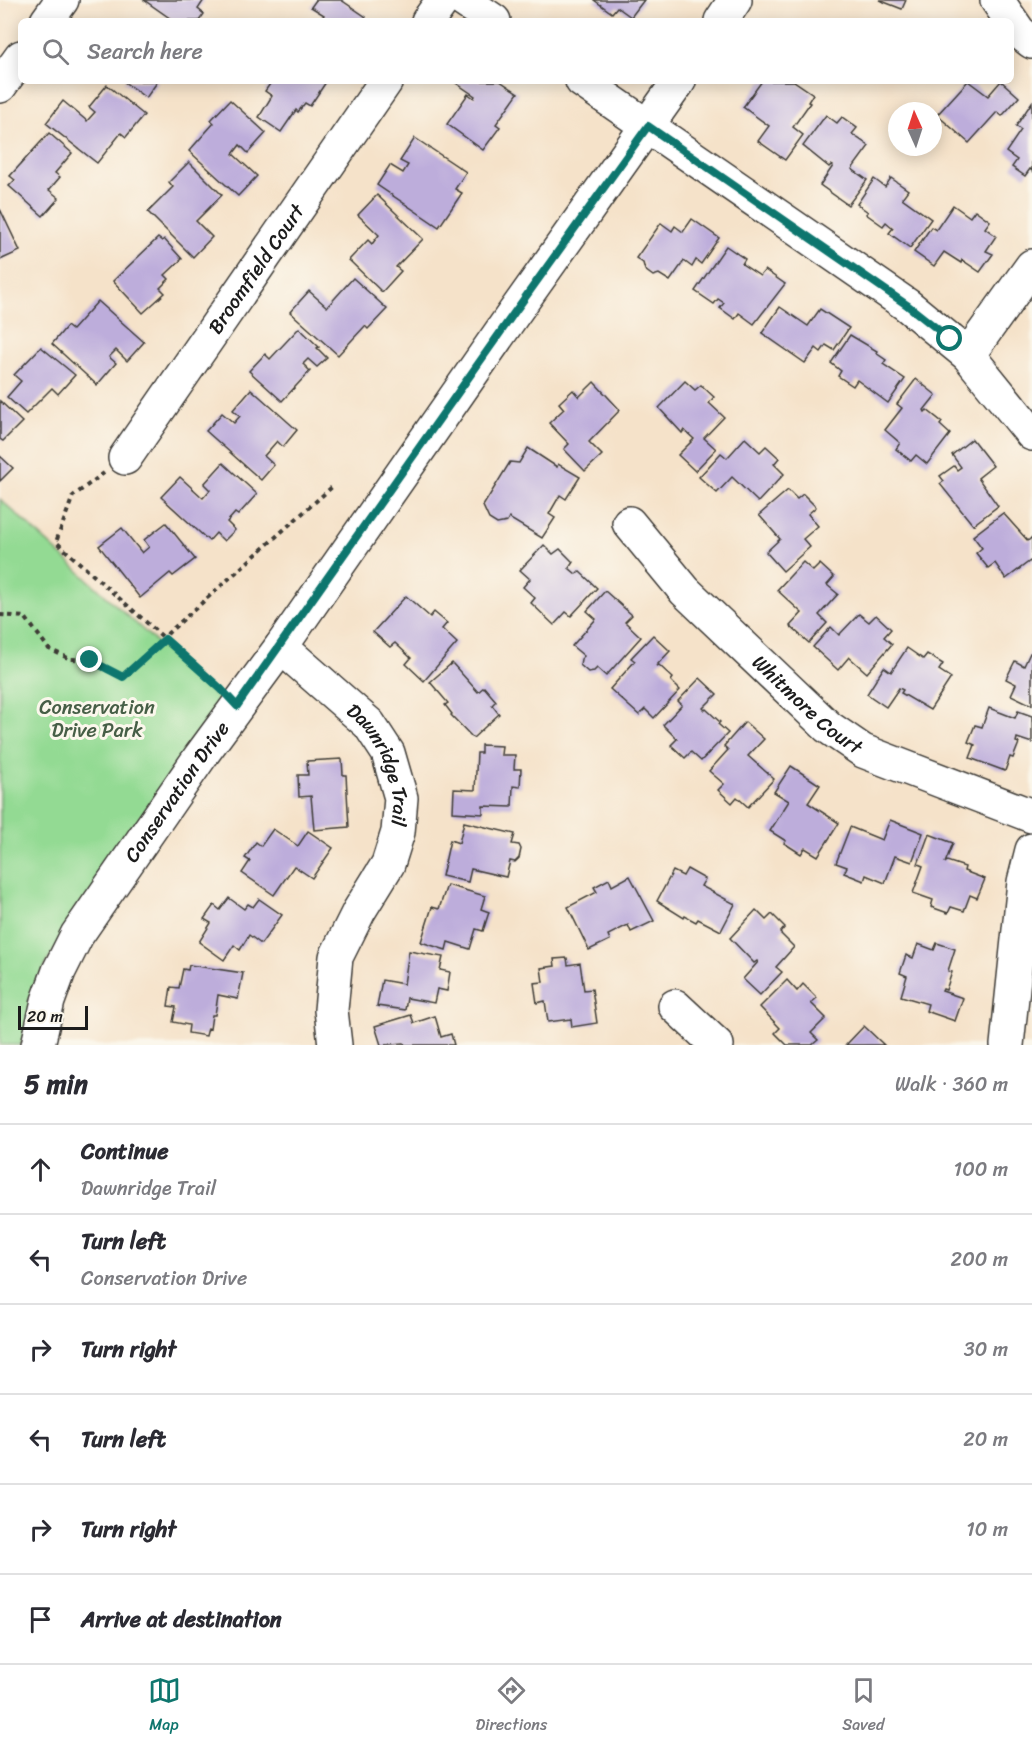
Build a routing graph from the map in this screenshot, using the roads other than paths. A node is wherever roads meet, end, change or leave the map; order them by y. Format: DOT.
graph roads {
  1 [pos="62,0"];
  2 [pos="442,0"];
  3 [pos="463,0"];
  4 [pos="735,0"];
  5 [pos="997,0"];
  6 [pos="49,18"];
  7 [pos="430,18"];
  8 [pos="490,18"];
  9 [pos="723,18"];
  10 [pos="1009,18"];
  11 [pos="1014,25"];
  12 [pos="1032,42"];
  13 [pos="18,61"];
  14 [pos="384,84"];
  15 [pos="586,84"];
  16 [pos="677,84"];
  17 [pos="0,86"];
  18 [pos="648,126"];
  19 [pos="1032,266"];
  20 [pos="968,355"];
  21 [pos="1032,434"];
  22 [pos="125,458"];
  23 [pos="629,523"];
  24 [pos="281,647"];
  25 [pos="1032,816"];
  26 [pos="1032,850"];
  27 [pos="675,1006"];
  28 [pos="38,1045"];
  29 [pos="335,1045"];
  30 [pos="717,1045"];
  31 [pos="1007,1045"];
  1 -- 6 [label="street"];
  2 -- 7 [label="street"];
  3 -- 8 [label="street"];
  4 -- 9 [label="street"];
  5 -- 10 [label="street"];
  11 -- 12 [label="street"];
  13 -- 17 [label="street"];
  14 -- 22 [label="street, Broomfield Court"];
  15 -- 18 [label="street"];
  16 -- 18 [label="street, Conservation Drive"];
  18 -- 20 [label="street"];
  18 -- 24 [label="street, Conservation Drive"];
  19 -- 20 [label="street"];
  20 -- 21 [label="street"];
  23 -- 25 [label="street, Whitmore Court"];
  24 -- 28 [label="street, Conservation Drive"];
  24 -- 29 [label="street, Dawnridge Trail"];
  26 -- 31 [label="street"];
  27 -- 30 [label="street"];
}
